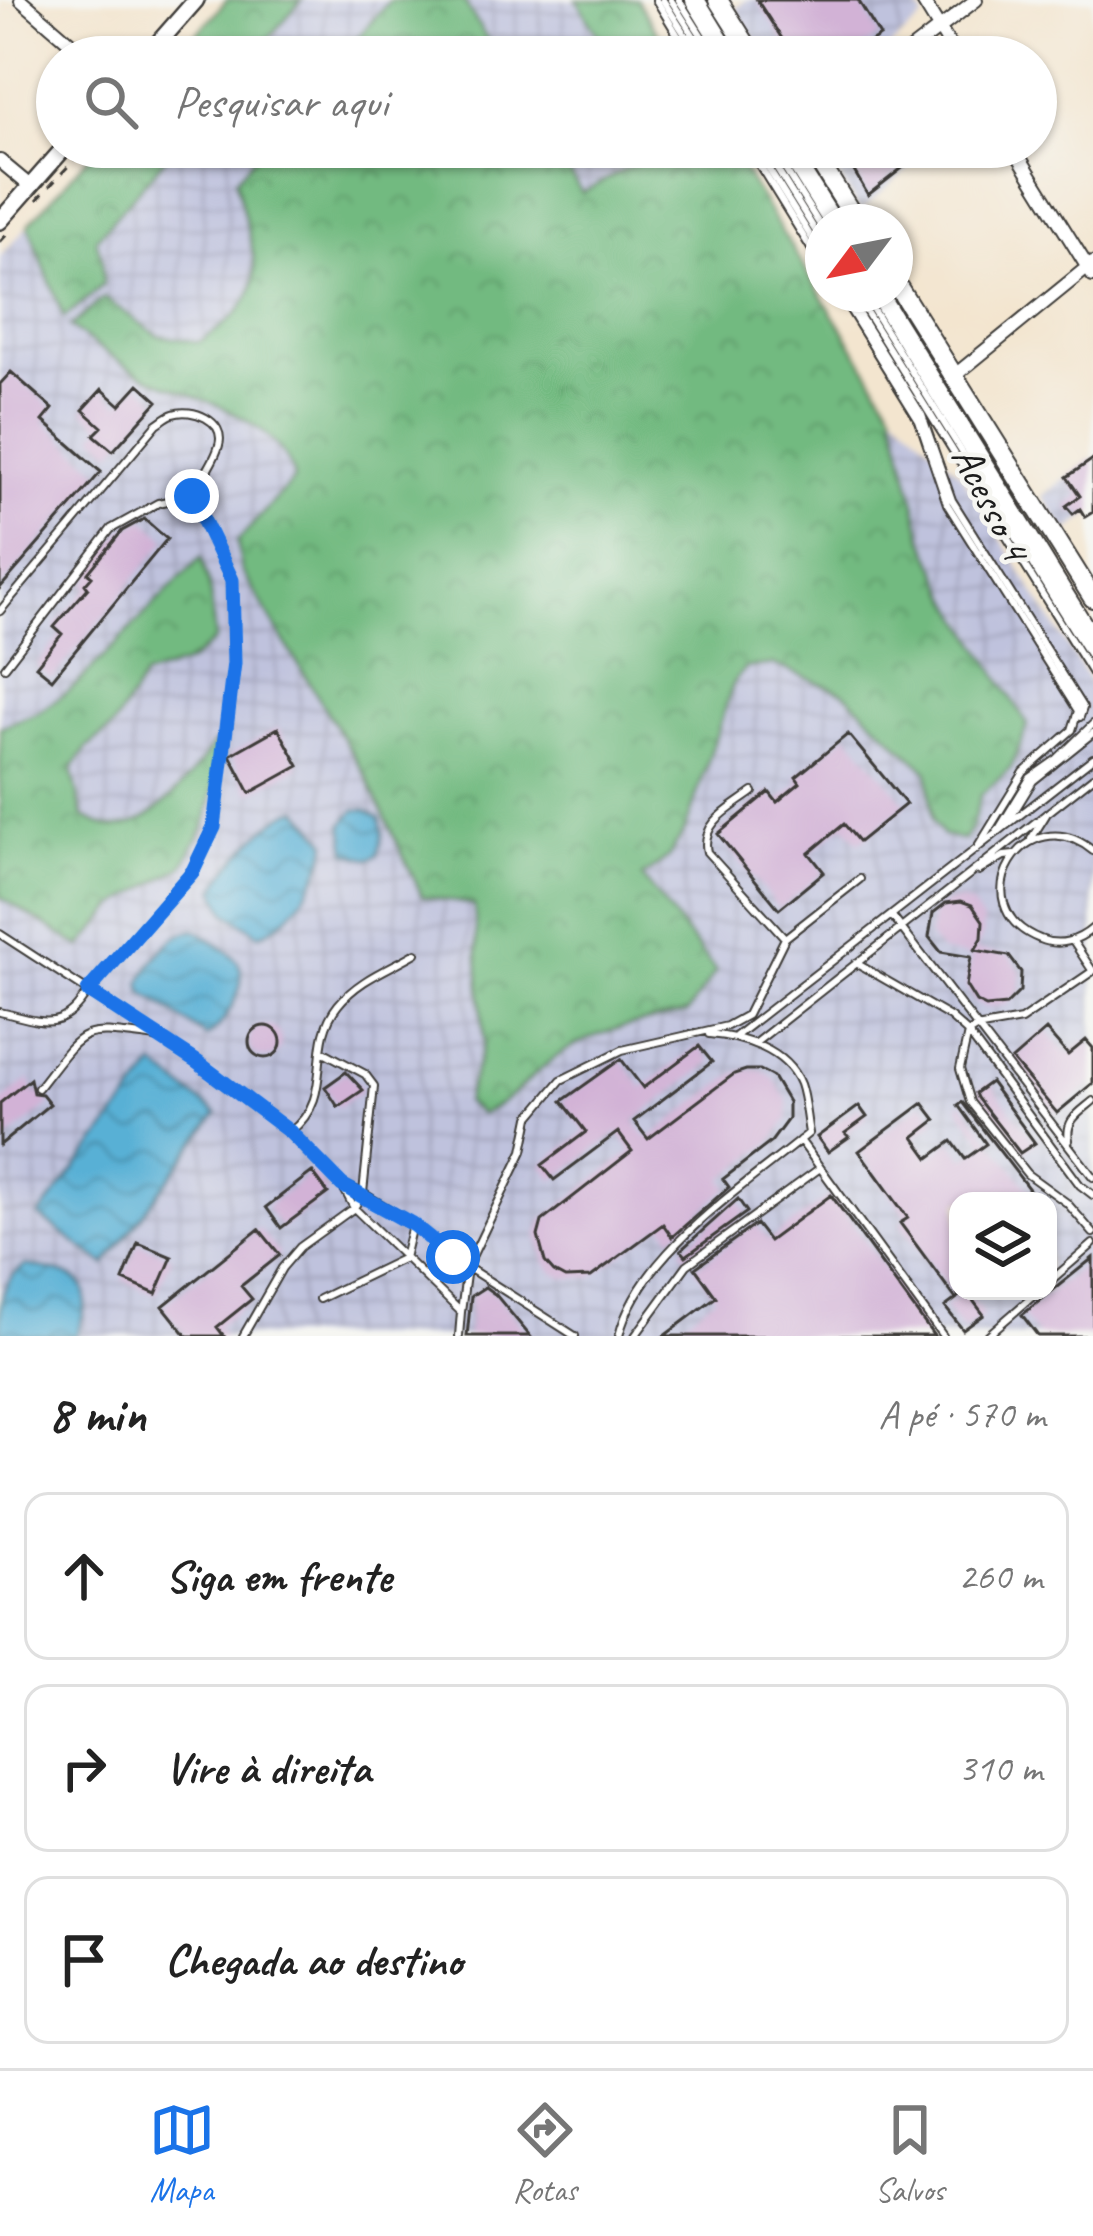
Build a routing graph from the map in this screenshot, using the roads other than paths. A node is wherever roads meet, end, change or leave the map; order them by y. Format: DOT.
graph roads {
  1 [pos="21,0"];
  2 [pos="196,0"];
  3 [pos="667,0"];
  4 [pos="695,0"];
  5 [pos="718,0"];
  6 [pos="922,0"];
  7 [pos="976,0"];
  8 [pos="939,28"];
  9 [pos="63,36"];
  10 [pos="164,36"];
  11 [pos="690,36"];
  12 [pos="690,36"];
  13 [pos="717,36"];
  14 [pos="741,36"];
  15 [pos="929,36"];
  16 [pos="944,36"];
  17 [pos="0,161"];
  18 [pos="46,168"];
  19 [pos="770,168"];
  20 [pos="771,168"];
  21 [pos="773,168"];
  22 [pos="775,168"];
  23 [pos="799,168"];
  24 [pos="823,168"];
  25 [pos="1026,168"];
  26 [pos="29,186"];
  27 [pos="822,204"];
  28 [pos="846,204"];
  29 [pos="805,207"];
  30 [pos="805,216"];
  31 [pos="7,223"];
  32 [pos="805,225"];
  33 [pos="805,234"];
  34 [pos="1091,269"];
  35 [pos="913,311"];
  36 [pos="861,312"];
  37 [pos="862,312"];
  38 [pos="862,312"];
  39 [pos="863,312"];
  40 [pos="889,312"];
  41 [pos="954,376"];
  42 [pos="192,496"];
  43 [pos="1055,538"];
  44 [pos="1037,549"];
  45 [pos="1093,598"];
  46 [pos="0,611"];
  47 [pos="1093,641"];
  48 [pos="1093,661"];
  49 [pos="5,667"];
  50 [pos="1093,675"];
  51 [pos="1093,724"];
  52 [pos="1093,733"];
  53 [pos="1093,758"];
  54 [pos="1093,777"];
  55 [pos="753,793"];
  56 [pos="1046,814"];
  57 [pos="1005,827"];
  58 [pos="995,835"];
  59 [pos="1029,842"];
  60 [pos="985,843"];
  61 [pos="976,850"];
  62 [pos="1093,851"];
  63 [pos="1015,854"];
  64 [pos="965,878"];
  65 [pos="860,879"];
  66 [pos="892,916"];
  67 [pos="902,928"];
  68 [pos="1093,928"];
  69 [pos="0,934"];
  70 [pos="785,938"];
  71 [pos="1072,940"];
  72 [pos="416,953"];
  73 [pos="856,963"];
  74 [pos="1092,970"];
  75 [pos="88,991"];
  76 [pos="0,1012"];
  77 [pos="976,1028"];
  78 [pos="699,1033"];
  79 [pos="968,1034"];
  80 [pos="736,1036"];
  81 [pos="161,1039"];
  82 [pos="754,1044"];
  83 [pos="321,1051"];
  84 [pos="38,1088"];
  85 [pos="1093,1101"];
  86 [pos="290,1132"];
  87 [pos="800,1140"];
  88 [pos="1069,1143"];
  89 [pos="820,1168"];
  90 [pos="1093,1177"];
  91 [pos="342,1185"];
  92 [pos="363,1193"];
  93 [pos="1093,1195"];
  94 [pos="354,1208"];
  95 [pos="412,1224"];
  96 [pos="1093,1233"];
  97 [pos="1093,1244"];
  98 [pos="404,1258"];
  99 [pos="467,1267"];
  100 [pos="1057,1275"];
  101 [pos="319,1299"];
  102 [pos="1029,1300"];
  103 [pos="461,1312"];
  104 [pos="242,1336"];
  105 [pos="459,1336"];
  106 [pos="575,1336"];
  107 [pos="619,1336"];
  108 [pos="635,1336"];
  109 [pos="944,1336"];
  110 [pos="987,1336"];
  1 -- 9 [label="street"];
  2 -- 10 [label="street"];
  3 -- 11 [label="lane"];
  3 -- 12 [label="lane"];
  4 -- 13 [label="main road"];
  5 -- 14 [label="main road"];
  6 -- 8 [label="street"];
  7 -- 8 [label="street"];
  8 -- 15 [label="street"];
  8 -- 16 [label="street"];
  17 -- 26 [label="street"];
  18 -- 26 [label="street"];
  19 -- 33 [label="lane"];
  20 -- 32 [label="lane"];
  21 -- 30 [label="lane"];
  22 -- 29 [label="lane"];
  23 -- 27 [label="main road"];
  24 -- 28 [label="main road"];
  25 -- 34 [label="street"];
  26 -- 31 [label="street"];
  34 -- 41 [label="street"];
  35 -- 41 [label="main road"];
  36 -- 61 [label="lane, Acesso 4"];
  37 -- 50 [label="lane"];
  38 -- 60 [label="lane"];
  39 -- 48 [label="lane"];
  40 -- 44 [label="main road"];
  41 -- 43 [label="main road"];
  42 -- 46 [label="lane"];
  42 -- 49 [label="lane"];
  42 -- 75 [label="lane"];
  43 -- 44 [label="main road"];
  43 -- 45 [label="main road"];
  44 -- 47 [label="main road"];
  51 -- 58 [label="lane"];
  52 -- 57 [label="lane"];
  53 -- 57 [label="lane"];
  54 -- 56 [label="lane"];
  55 -- 70 [label="lane"];
  56 -- 59 [label="lane"];
  56 -- 64 [label="lane"];
  57 -- 58 [label="lane"];
  58 -- 60 [label="lane"];
  59 -- 62 [label="lane"];
  59 -- 63 [label="lane"];
  60 -- 61 [label="lane"];
  61 -- 66 [label="lane"];
  63 -- 64 [label="lane"];
  63 -- 71 [label="lane"];
  64 -- 67 [label="lane"];
  65 -- 70 [label="lane"];
  66 -- 67 [label="lane"];
  66 -- 80 [label="lane"];
  67 -- 73 [label="lane"];
  67 -- 77 [label="lane"];
  68 -- 71 [label="lane"];
  69 -- 75 [label="lane"];
  70 -- 78 [label="lane"];
  71 -- 74 [label="lane"];
  72 -- 83 [label="lane"];
  73 -- 79 [label="lane"];
  73 -- 82 [label="lane"];
  74 -- 77 [label="lane"];
  75 -- 76 [label="lane"];
  75 -- 81 [label="lane"];
  77 -- 79 [label="lane"];
  77 -- 88 [label="lane"];
  78 -- 80 [label="lane"];
  78 -- 99 [label="lane"];
  79 -- 93 [label="lane"];
  79 -- 96 [label="lane"];
  80 -- 82 [label="lane"];
  81 -- 84 [label="lane"];
  81 -- 86 [label="lane"];
  82 -- 87 [label="lane"];
  83 -- 86 [label="lane"];
  83 -- 92 [label="lane"];
  85 -- 88 [label="lane"];
  86 -- 91 [label="lane"];
  87 -- 89 [label="lane"];
  87 -- 107 [label="lane"];
  88 -- 90 [label="lane"];
  89 -- 108 [label="lane"];
  89 -- 109 [label="lane"];
  91 -- 92 [label="lane"];
  91 -- 94 [label="lane"];
  92 -- 94 [label="lane"];
  92 -- 95 [label="lane"];
  94 -- 98 [label="lane"];
  94 -- 104 [label="lane"];
  95 -- 98 [label="lane"];
  95 -- 99 [label="lane"];
  97 -- 100 [label="lane"];
  98 -- 101 [label="lane"];
  98 -- 103 [label="lane"];
  99 -- 103 [label="lane"];
  99 -- 106 [label="lane"];
  102 -- 110 [label="lane"];
  103 -- 105 [label="lane"];
}
